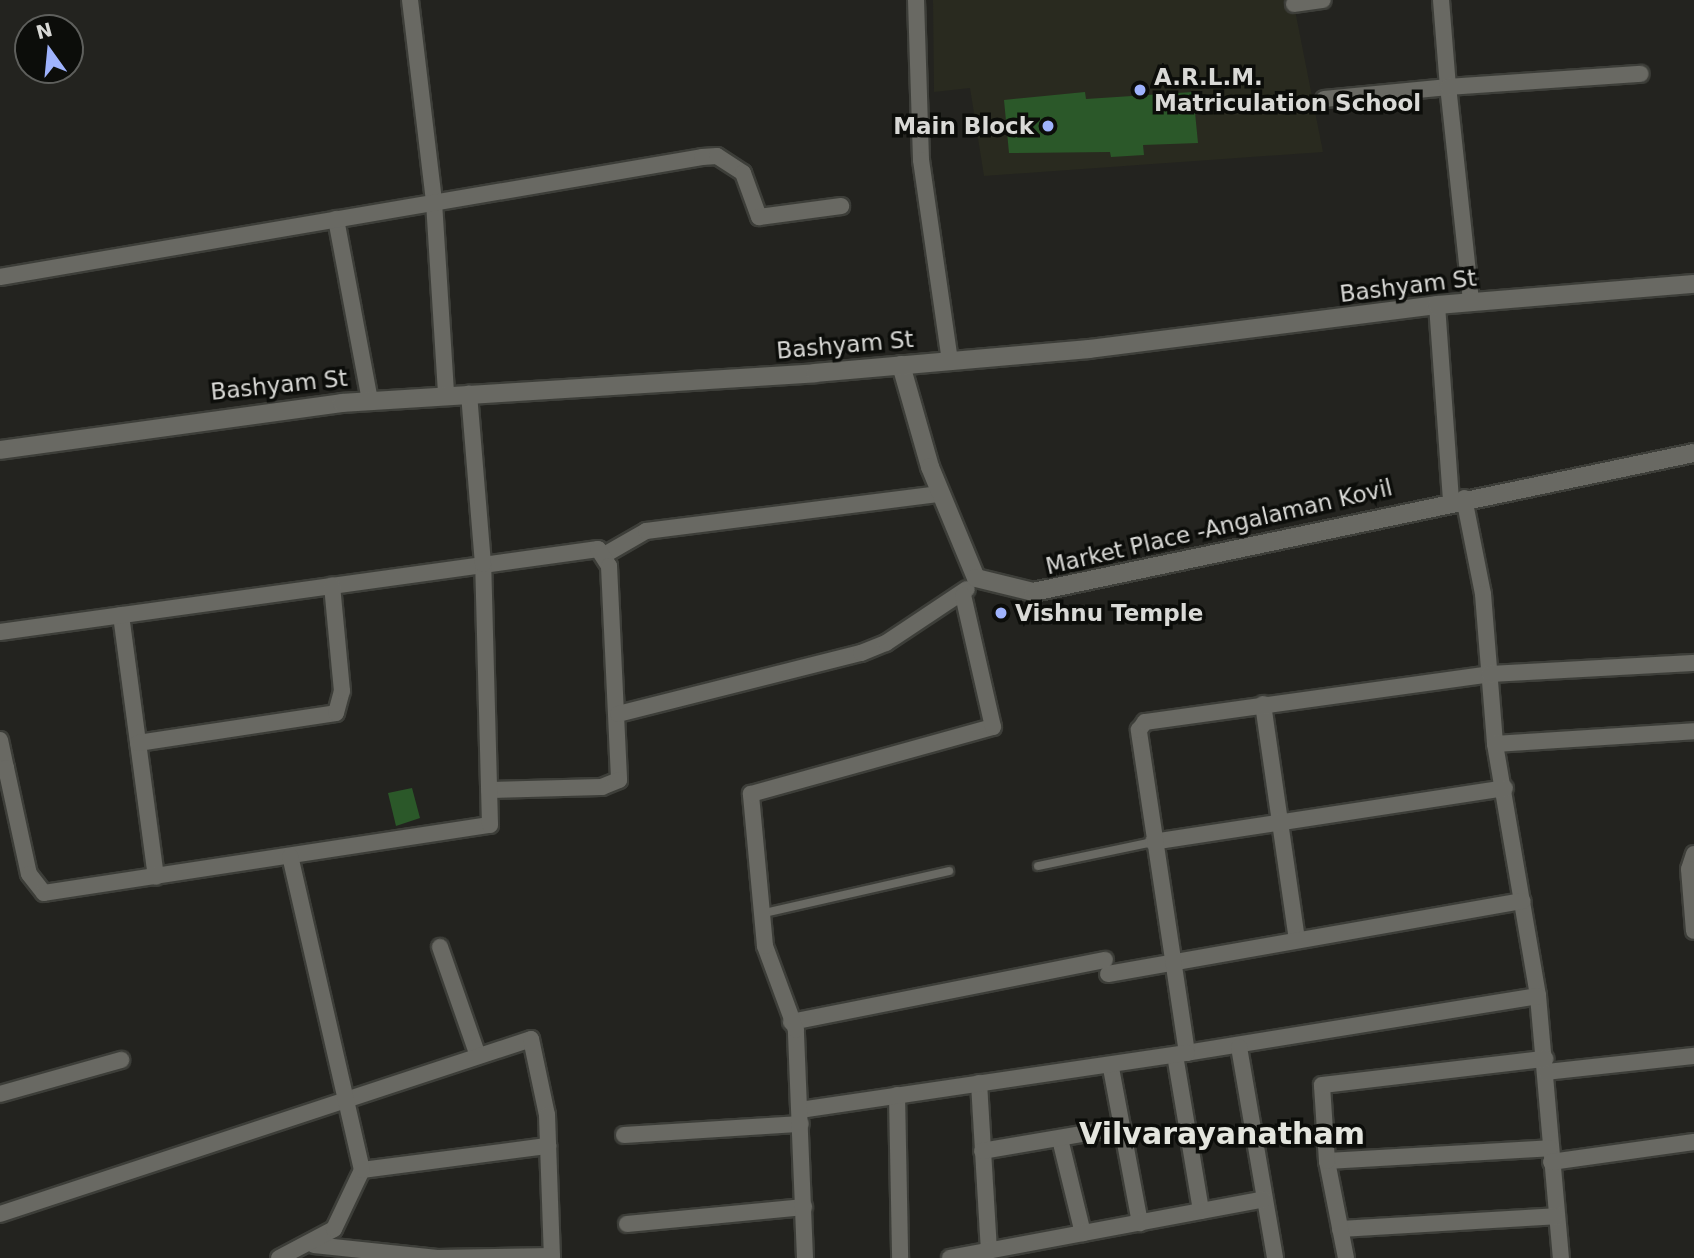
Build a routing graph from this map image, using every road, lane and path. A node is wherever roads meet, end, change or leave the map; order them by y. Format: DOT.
graph roads {
  1 [pos="410,0"];
  2 [pos="916,0"];
  3 [pos="1323,0"];
  4 [pos="1441,0"];
  5 [pos="1294,4"];
  6 [pos="1641,74"];
  7 [pos="1448,87"];
  8 [pos="1324,99"];
  9 [pos="434,201"];
  10 [pos="841,206"];
  11 [pos="336,219"];
  12 [pos="0,277"];
  13 [pos="1694,284"];
  14 [pos="1471,302"];
  15 [pos="1437,305"];
  16 [pos="950,361"];
  17 [pos="901,365"];
  18 [pos="446,394"];
  19 [pos="469,394"];
  20 [pos="370,401"];
  21 [pos="0,450"];
  22 [pos="1694,453"];
  23 [pos="940,494"];
  24 [pos="1458,499"];
  25 [pos="606,554"];
  26 [pos="482,564"];
  27 [pos="976,578"];
  28 [pos="332,585"];
  29 [pos="963,595"];
  30 [pos="121,615"];
  31 [pos="0,632"];
  32 [pos="1694,663"];
  33 [pos="1489,674"];
  34 [pos="1264,704"];
  35 [pos="618,714"];
  36 [pos="1694,731"];
  37 [pos="0,740"];
  38 [pos="138,743"];
  39 [pos="1495,744"];
  40 [pos="3,768"];
  41 [pos="1505,788"];
  42 [pos="489,790"];
  43 [pos="1282,818"];
  44 [pos="1153,842"];
  45 [pos="1694,853"];
  46 [pos="290,856"];
  47 [pos="1038,866"];
  48 [pos="949,871"];
  49 [pos="156,877"];
  50 [pos="1523,901"];
  51 [pos="760,914"];
  52 [pos="1694,931"];
  53 [pos="1297,939"];
  54 [pos="440,947"];
  55 [pos="1172,961"];
  56 [pos="1538,996"];
  57 [pos="791,1022"];
  58 [pos="1239,1047"];
  59 [pos="1181,1054"];
  60 [pos="478,1056"];
  61 [pos="1694,1056"];
  62 [pos="121,1060"];
  63 [pos="1545,1066"];
  64 [pos="1111,1068"];
  65 [pos="979,1083"];
  66 [pos="0,1094"];
  67 [pos="897,1095"];
  68 [pos="340,1097"];
  69 [pos="800,1117"];
  70 [pos="1122,1127"];
  71 [pos="624,1135"];
  72 [pos="1060,1139"];
  73 [pos="1694,1142"];
  74 [pos="548,1146"];
  75 [pos="982,1151"];
  76 [pos="1550,1155"];
  77 [pos="1327,1161"];
  78 [pos="362,1170"];
  79 [pos="1264,1199"];
  80 [pos="804,1207"];
  81 [pos="1201,1211"];
  82 [pos="0,1214"];
  83 [pos="1556,1216"];
  84 [pos="1140,1223"];
  85 [pos="627,1224"];
  86 [pos="1340,1229"];
  87 [pos="1083,1233"];
  88 [pos="314,1245"];
  89 [pos="989,1249"];
  90 [pos="552,1257"];
  91 [pos="279,1258"];
  92 [pos="437,1258"];
  93 [pos="805,1258"];
  94 [pos="900,1258"];
  95 [pos="950,1258"];
  96 [pos="1275,1258"];
  97 [pos="1346,1258"];
  98 [pos="1561,1258"];
  1 -- 9 [label="street"];
  2 -- 16 [label="street"];
  3 -- 5 [label="street"];
  4 -- 7 [label="street"];
  6 -- 7 [label="street"];
  7 -- 8 [label="street"];
  7 -- 14 [label="street"];
  9 -- 10 [label="street"];
  9 -- 11 [label="street"];
  9 -- 18 [label="street"];
  11 -- 12 [label="street"];
  11 -- 20 [label="street"];
  13 -- 14 [label="street, Bashyam St"];
  14 -- 15 [label="street, Bashyam St"];
  15 -- 16 [label="street, Bashyam St"];
  15 -- 24 [label="street"];
  16 -- 17 [label="street, Bashyam St"];
  17 -- 19 [label="street, Bashyam St"];
  17 -- 23 [label="street"];
  18 -- 19 [label="street, Bashyam St"];
  18 -- 20 [label="street, Bashyam St"];
  19 -- 26 [label="street"];
  20 -- 21 [label="street, Bashyam St"];
  22 -- 24 [label="street, Market Place -Angalaman Kovil"];
  23 -- 25 [label="street"];
  23 -- 27 [label="street"];
  24 -- 27 [label="street, Market Place -Angalaman Kovil"];
  24 -- 33 [label="street"];
  25 -- 26 [label="street"];
  25 -- 35 [label="street"];
  26 -- 28 [label="street"];
  26 -- 42 [label="street"];
  27 -- 29 [label="street"];
  28 -- 30 [label="street"];
  28 -- 38 [label="street"];
  29 -- 35 [label="street"];
  29 -- 51 [label="street"];
  30 -- 31 [label="street"];
  30 -- 38 [label="street"];
  32 -- 33 [label="street"];
  33 -- 34 [label="street"];
  33 -- 39 [label="street"];
  34 -- 43 [label="street"];
  34 -- 44 [label="street"];
  35 -- 42 [label="street"];
  36 -- 39 [label="street"];
  37 -- 40 [label="street"];
  38 -- 49 [label="street"];
  39 -- 41 [label="street"];
  40 -- 49 [label="street"];
  41 -- 43 [label="street"];
  41 -- 50 [label="street"];
  42 -- 46 [label="street"];
  43 -- 44 [label="street"];
  43 -- 53 [label="street"];
  44 -- 47 [label="lane"];
  44 -- 55 [label="street"];
  45 -- 52 [label="street"];
  46 -- 49 [label="street"];
  46 -- 68 [label="street"];
  48 -- 51 [label="lane"];
  50 -- 53 [label="street"];
  50 -- 56 [label="street"];
  51 -- 57 [label="street"];
  53 -- 55 [label="street"];
  54 -- 60 [label="street"];
  55 -- 57 [label="street"];
  55 -- 59 [label="street"];
  56 -- 58 [label="street"];
  56 -- 63 [label="street"];
  57 -- 69 [label="street"];
  58 -- 59 [label="street"];
  58 -- 79 [label="street"];
  59 -- 64 [label="street"];
  59 -- 81 [label="street"];
  60 -- 68 [label="street"];
  60 -- 74 [label="street"];
  61 -- 63 [label="street"];
  62 -- 66 [label="street"];
  63 -- 76 [label="street"];
  63 -- 77 [label="street"];
  64 -- 65 [label="street"];
  64 -- 70 [label="street"];
  65 -- 67 [label="street"];
  65 -- 75 [label="street"];
  67 -- 69 [label="street"];
  67 -- 94 [label="street"];
  68 -- 78 [label="street"];
  68 -- 82 [label="street"];
  69 -- 71 [label="street"];
  69 -- 80 [label="street"];
  70 -- 72 [label="street"];
  70 -- 84 [label="street"];
  72 -- 75 [label="street"];
  72 -- 87 [label="street"];
  73 -- 76 [label="street"];
  74 -- 78 [label="street"];
  74 -- 90 [label="street"];
  75 -- 89 [label="street"];
  76 -- 77 [label="street"];
  76 -- 83 [label="street"];
  77 -- 86 [label="street"];
  78 -- 88 [label="street"];
  79 -- 81 [label="street"];
  79 -- 96 [label="street"];
  80 -- 85 [label="street"];
  80 -- 93 [label="street"];
  81 -- 84 [label="street"];
  83 -- 86 [label="street"];
  83 -- 98 [label="street"];
  84 -- 87 [label="street"];
  86 -- 97 [label="street"];
  87 -- 89 [label="street"];
  88 -- 91 [label="street"];
  88 -- 92 [label="street"];
  89 -- 95 [label="street"];
  90 -- 92 [label="street"];
}
